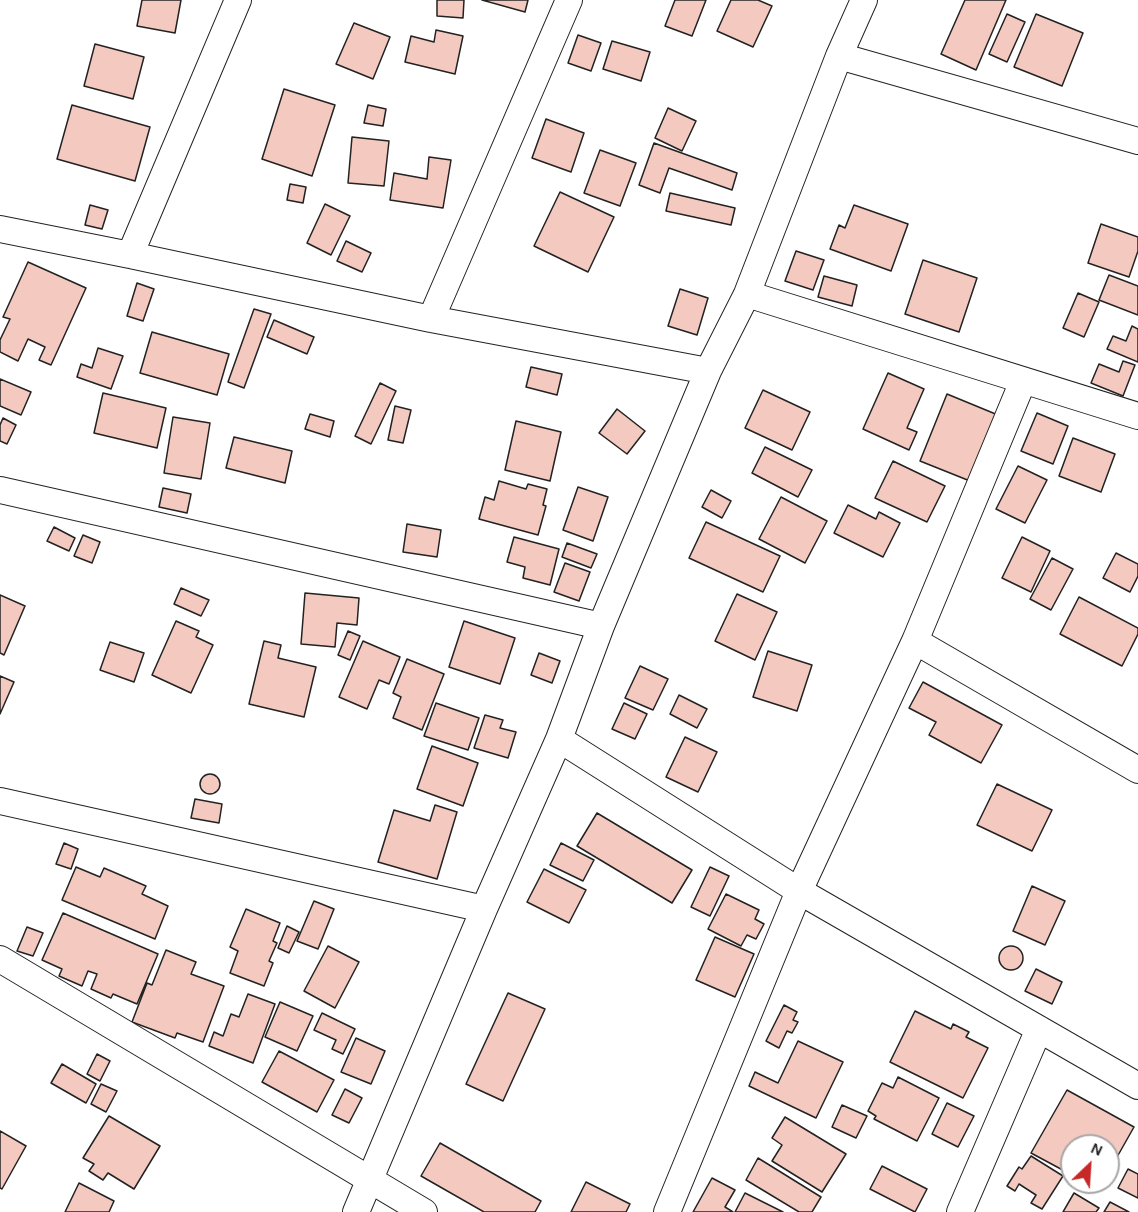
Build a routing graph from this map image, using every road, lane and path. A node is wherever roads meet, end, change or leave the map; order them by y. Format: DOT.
graph roads {
  1 [pos="238,0"];
  2 [pos="569,0"];
  3 [pos="864,0"];
  4 [pos="839,56"];
  5 [pos="1138,141"];
  6 [pos="0,229"];
  7 [pos="130,255"];
  8 [pos="747,294"];
  9 [pos="431,319"];
  10 [pos="708,371"];
  11 [pos="1023,381"];
  12 [pos="1138,416"];
  13 [pos="0,490"];
  14 [pos="601,626"];
  15 [pos="915,640"];
  16 [pos="559,739"];
  17 [pos="1138,770"];
  18 [pos="0,801"];
  19 [pos="799,891"];
  20 [pos="484,909"];
  21 [pos="0,959"];
  22 [pos="1039,1029"];
  23 [pos="1138,1086"];
  24 [pos="370,1181"];
  25 [pos="356,1212"];
  26 [pos="424,1212"];
  27 [pos="667,1212"];
  28 [pos="960,1212"];
  1 -- 7 [label="street"];
  2 -- 9 [label="street"];
  3 -- 4 [label="street"];
  4 -- 5 [label="street"];
  4 -- 8 [label="street"];
  6 -- 7 [label="street"];
  7 -- 9 [label="street"];
  8 -- 10 [label="street"];
  8 -- 11 [label="street"];
  9 -- 10 [label="street"];
  10 -- 14 [label="street"];
  11 -- 12 [label="street"];
  11 -- 15 [label="street"];
  13 -- 14 [label="street"];
  14 -- 16 [label="street"];
  15 -- 17 [label="street"];
  15 -- 19 [label="street"];
  16 -- 19 [label="street"];
  16 -- 20 [label="street"];
  18 -- 20 [label="street"];
  19 -- 22 [label="street"];
  19 -- 27 [label="street"];
  20 -- 24 [label="street"];
  21 -- 24 [label="street"];
  22 -- 23 [label="street"];
  22 -- 28 [label="street"];
  24 -- 25 [label="street"];
  24 -- 26 [label="street"];
}
